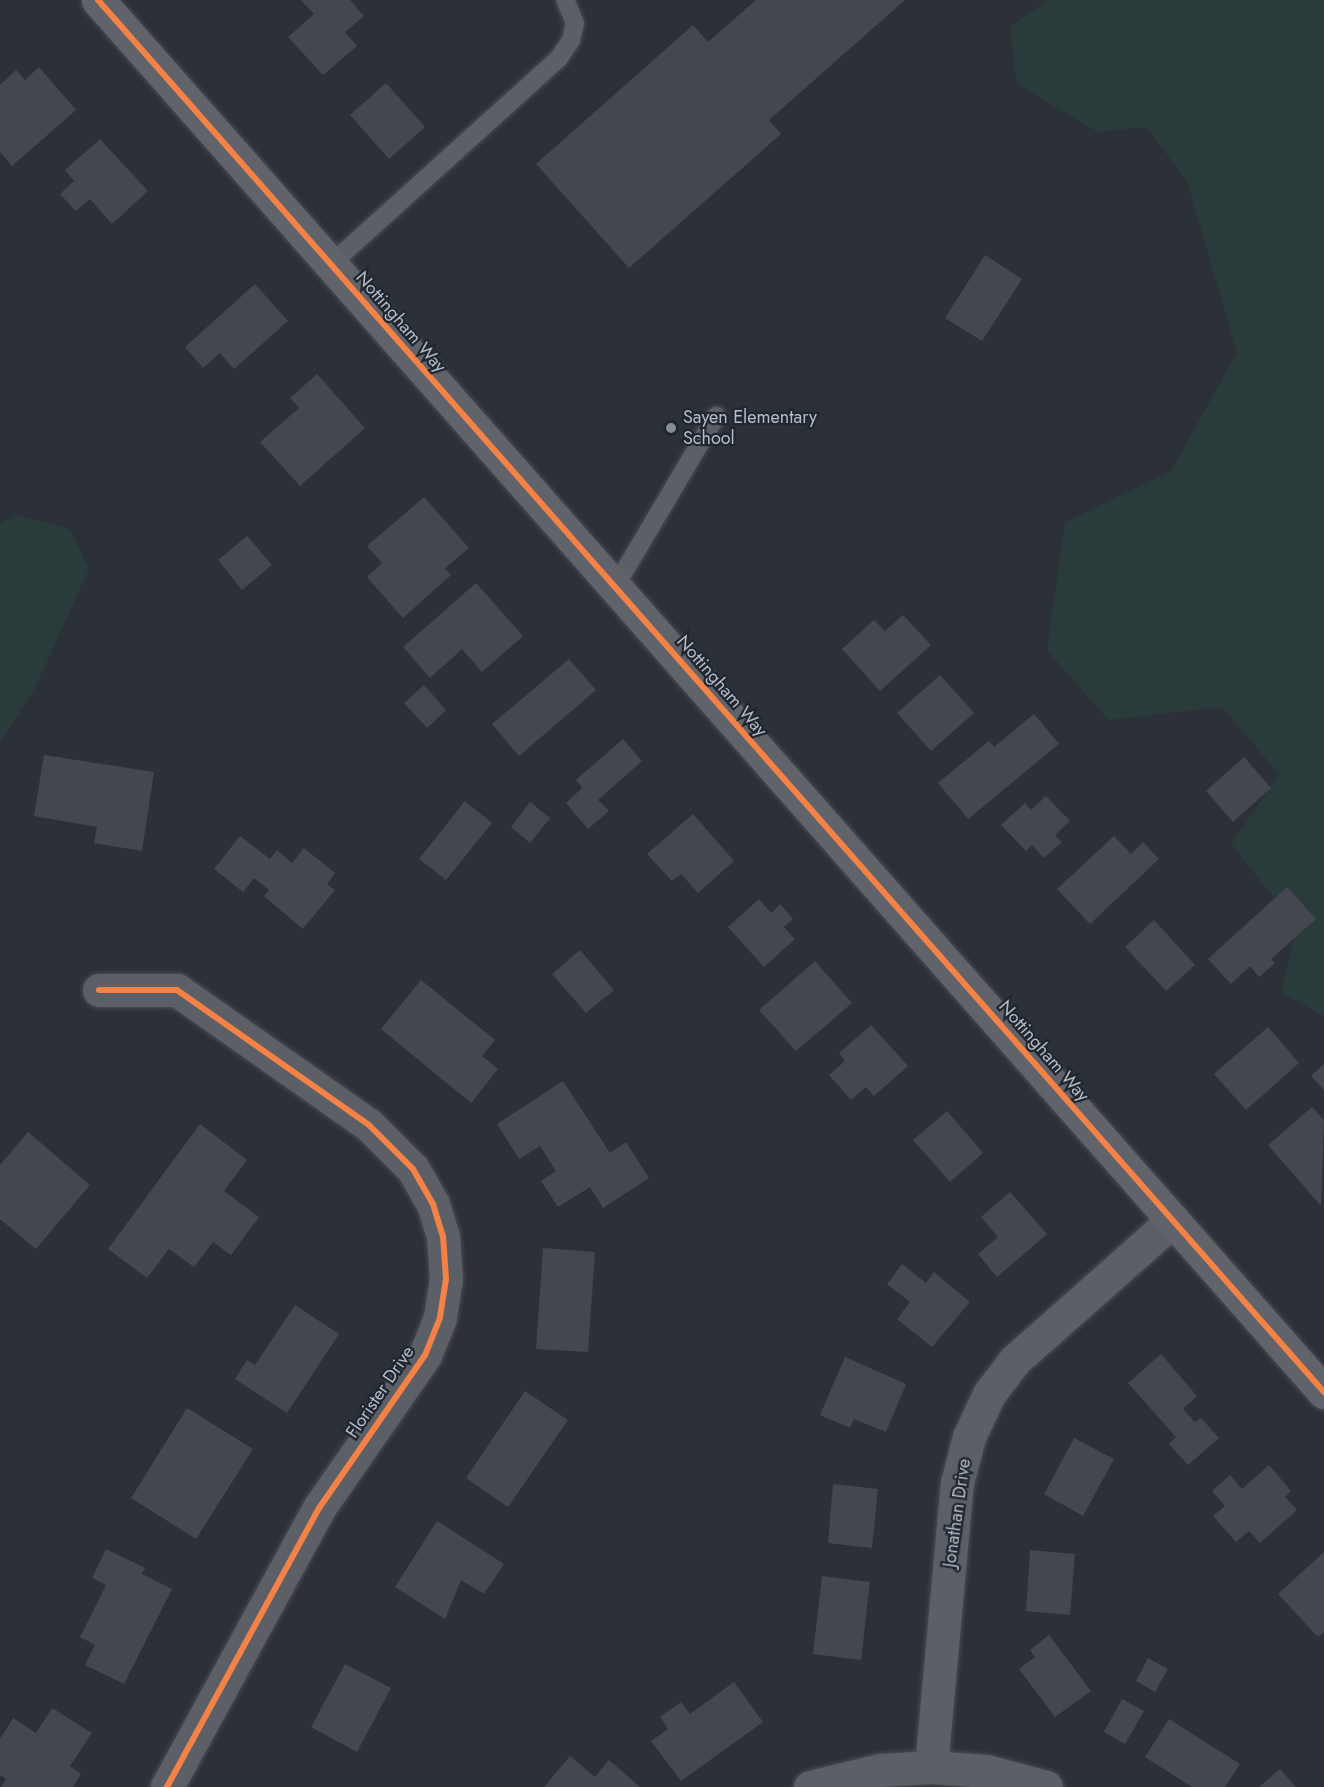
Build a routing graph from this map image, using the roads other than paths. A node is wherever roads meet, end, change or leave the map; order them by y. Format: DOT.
graph roads {
  1 [pos="565,0"];
  2 [pos="102,2"];
  3 [pos="330,265"];
  4 [pos="716,416"];
  5 [pos="615,587"];
  6 [pos="99,990"];
  7 [pos="1173,1220"];
  8 [pos="1324,1392"];
  9 [pos="931,1767"];
  10 [pos="167,1787"];
  11 [pos="810,1787"];
  12 [pos="1046,1787"];
  1 -- 3 [label="lane"];
  2 -- 3 [label="street, Nottingham Way"];
  3 -- 5 [label="street, Nottingham Way"];
  4 -- 5 [label="lane"];
  5 -- 7 [label="street, Nottingham Way"];
  6 -- 10 [label="street, Florister Drive"];
  7 -- 8 [label="street, Nottingham Way"];
  7 -- 9 [label="street, Jonathan Drive"];
  9 -- 11 [label="street"];
  9 -- 12 [label="street"];
}
